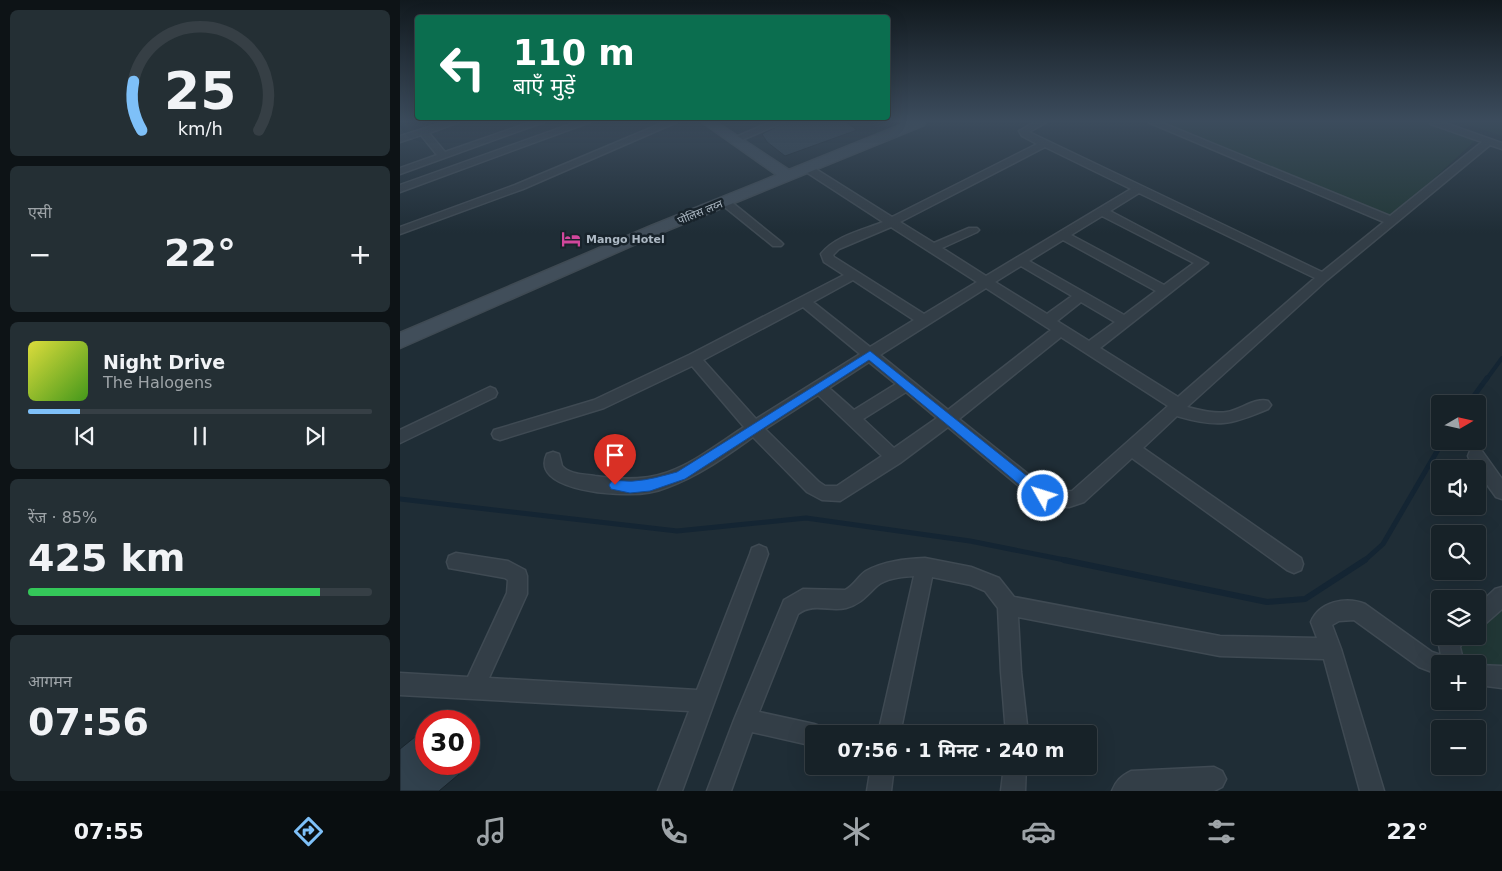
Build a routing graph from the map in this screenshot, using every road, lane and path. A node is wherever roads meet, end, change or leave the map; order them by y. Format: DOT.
graph roads {
  1 [pos="424,159"];
  2 [pos="479,159"];
  3 [pos="586,159"];
  4 [pos="763,159"];
  5 [pos="817,159"];
  6 [pos="829,159"];
  7 [pos="1015,159"];
  8 [pos="1075,159"];
  9 [pos="1241,159"];
  10 [pos="1467,159"];
  11 [pos="807,168"];
  12 [pos="400,171"];
  13 [pos="785,173"];
  14 [pos="400,189"];
  15 [pos="1138,189"];
  16 [pos="725,202"];
  17 [pos="1102,211"];
  18 [pos="1392,221"];
  19 [pos="892,222"];
  20 [pos="974,230"];
  21 [pos="400,231"];
  22 [pos="1063,235"];
  23 [pos="777,244"];
  24 [pos="934,248"];
  25 [pos="1021,261"];
  26 [pos="853,275"];
  27 [pos="1323,277"];
  28 [pos="986,282"];
  29 [pos="1165,291"];
  30 [pos="1081,296"];
  31 [pos="804,301"];
  32 [pos="924,320"];
  33 [pos="1047,321"];
  34 [pos="1125,322"];
  35 [pos="1062,329"];
  36 [pos="400,330"];
  37 [pos="400,341"];
  38 [pos="1090,348"];
  39 [pos="870,355"];
  40 [pos="694,358"];
  41 [pos="906,385"];
  42 [pos="819,387"];
  43 [pos="490,393"];
  44 [pos="1263,405"];
  45 [pos="1176,407"];
  46 [pos="852,419"];
  47 [pos="948,419"];
  48 [pos="754,428"];
  49 [pos="500,434"];
  50 [pos="400,437"];
  51 [pos="1132,450"];
  52 [pos="1476,456"];
  53 [pos="894,458"];
  54 [pos="553,459"];
  55 [pos="1502,492"];
  56 [pos="759,554"];
  57 [pos="456,562"];
  58 [pos="1294,564"];
  59 [pos="925,567"];
  60 [pos="1502,596"];
  61 [pos="1008,605"];
  62 [pos="1486,611"];
  63 [pos="1331,649"];
  64 [pos="1431,662"];
  65 [pos="1486,676"];
  66 [pos="1502,677"];
  67 [pos="400,684"];
  68 [pos="474,688"];
  69 [pos="706,701"];
  70 [pos="745,720"];
  71 [pos="891,725"];
  72 [pos="1016,725"];
  73 [pos="805,733"];
  74 [pos="881,775"];
  75 [pos="1015,775"];
  76 [pos="1214,780"];
  77 [pos="670,791"];
  78 [pos="719,791"];
  79 [pos="879,791"];
  80 [pos="1014,791"];
  81 [pos="1124,791"];
  82 [pos="1372,791"];
  1 -- 12 [label="street"];
  2 -- 14 [label="street"];
  3 -- 21 [label="street"];
  4 -- 13 [label="street"];
  5 -- 13 [label="street"];
  6 -- 11 [label="street, पोलिस लय्न"];
  7 -- 19 [label="street"];
  8 -- 15 [label="street"];
  9 -- 18 [label="street"];
  10 -- 18 [label="street"];
  11 -- 13 [label="street, पोलिस लय्न"];
  11 -- 19 [label="street"];
  13 -- 16 [label="street, पोलिस लय्न"];
  13 -- 36 [label="street"];
  15 -- 17 [label="street"];
  15 -- 27 [label="street"];
  16 -- 23 [label="street"];
  16 -- 37 [label="street, पोलिस लय्न"];
  17 -- 22 [label="street"];
  17 -- 29 [label="street"];
  18 -- 27 [label="street"];
  19 -- 24 [label="street"];
  19 -- 26 [label="street"];
  20 -- 24 [label="street"];
  22 -- 25 [label="street"];
  22 -- 29 [label="street"];
  24 -- 28 [label="street"];
  25 -- 28 [label="street"];
  25 -- 30 [label="street"];
  26 -- 31 [label="street"];
  26 -- 32 [label="street"];
  27 -- 45 [label="street"];
  28 -- 32 [label="street"];
  28 -- 33 [label="street"];
  29 -- 34 [label="street"];
  30 -- 33 [label="street"];
  30 -- 34 [label="street"];
  31 -- 39 [label="street"];
  31 -- 40 [label="street"];
  32 -- 39 [label="street"];
  33 -- 35 [label="street"];
  34 -- 38 [label="street"];
  35 -- 38 [label="street"];
  35 -- 47 [label="street"];
  38 -- 45 [label="street"];
  39 -- 41 [label="street"];
  39 -- 42 [label="street"];
  40 -- 48 [label="street"];
  40 -- 49 [label="street"];
  41 -- 46 [label="street"];
  41 -- 47 [label="street"];
  42 -- 46 [label="street"];
  42 -- 48 [label="street"];
  43 -- 50 [label="street"];
  44 -- 45 [label="street"];
  45 -- 51 [label="street"];
  46 -- 53 [label="street"];
  47 -- 51 [label="street"];
  47 -- 53 [label="street"];
  48 -- 53 [label="street"];
  48 -- 54 [label="street"];
  51 -- 58 [label="street"];
  52 -- 55 [label="street"];
  56 -- 69 [label="street"];
  57 -- 68 [label="street"];
  59 -- 61 [label="street"];
  59 -- 70 [label="street"];
  59 -- 71 [label="street"];
  60 -- 62 [label="street"];
  61 -- 63 [label="street"];
  61 -- 72 [label="street"];
  63 -- 64 [label="street"];
  63 -- 82 [label="street"];
  65 -- 66 [label="street"];
  67 -- 68 [label="street"];
  68 -- 69 [label="street"];
  69 -- 77 [label="street"];
  70 -- 73 [label="street"];
  70 -- 78 [label="street"];
  74 -- 79 [label="street"];
  75 -- 80 [label="street"];
  76 -- 81 [label="street"];
}
